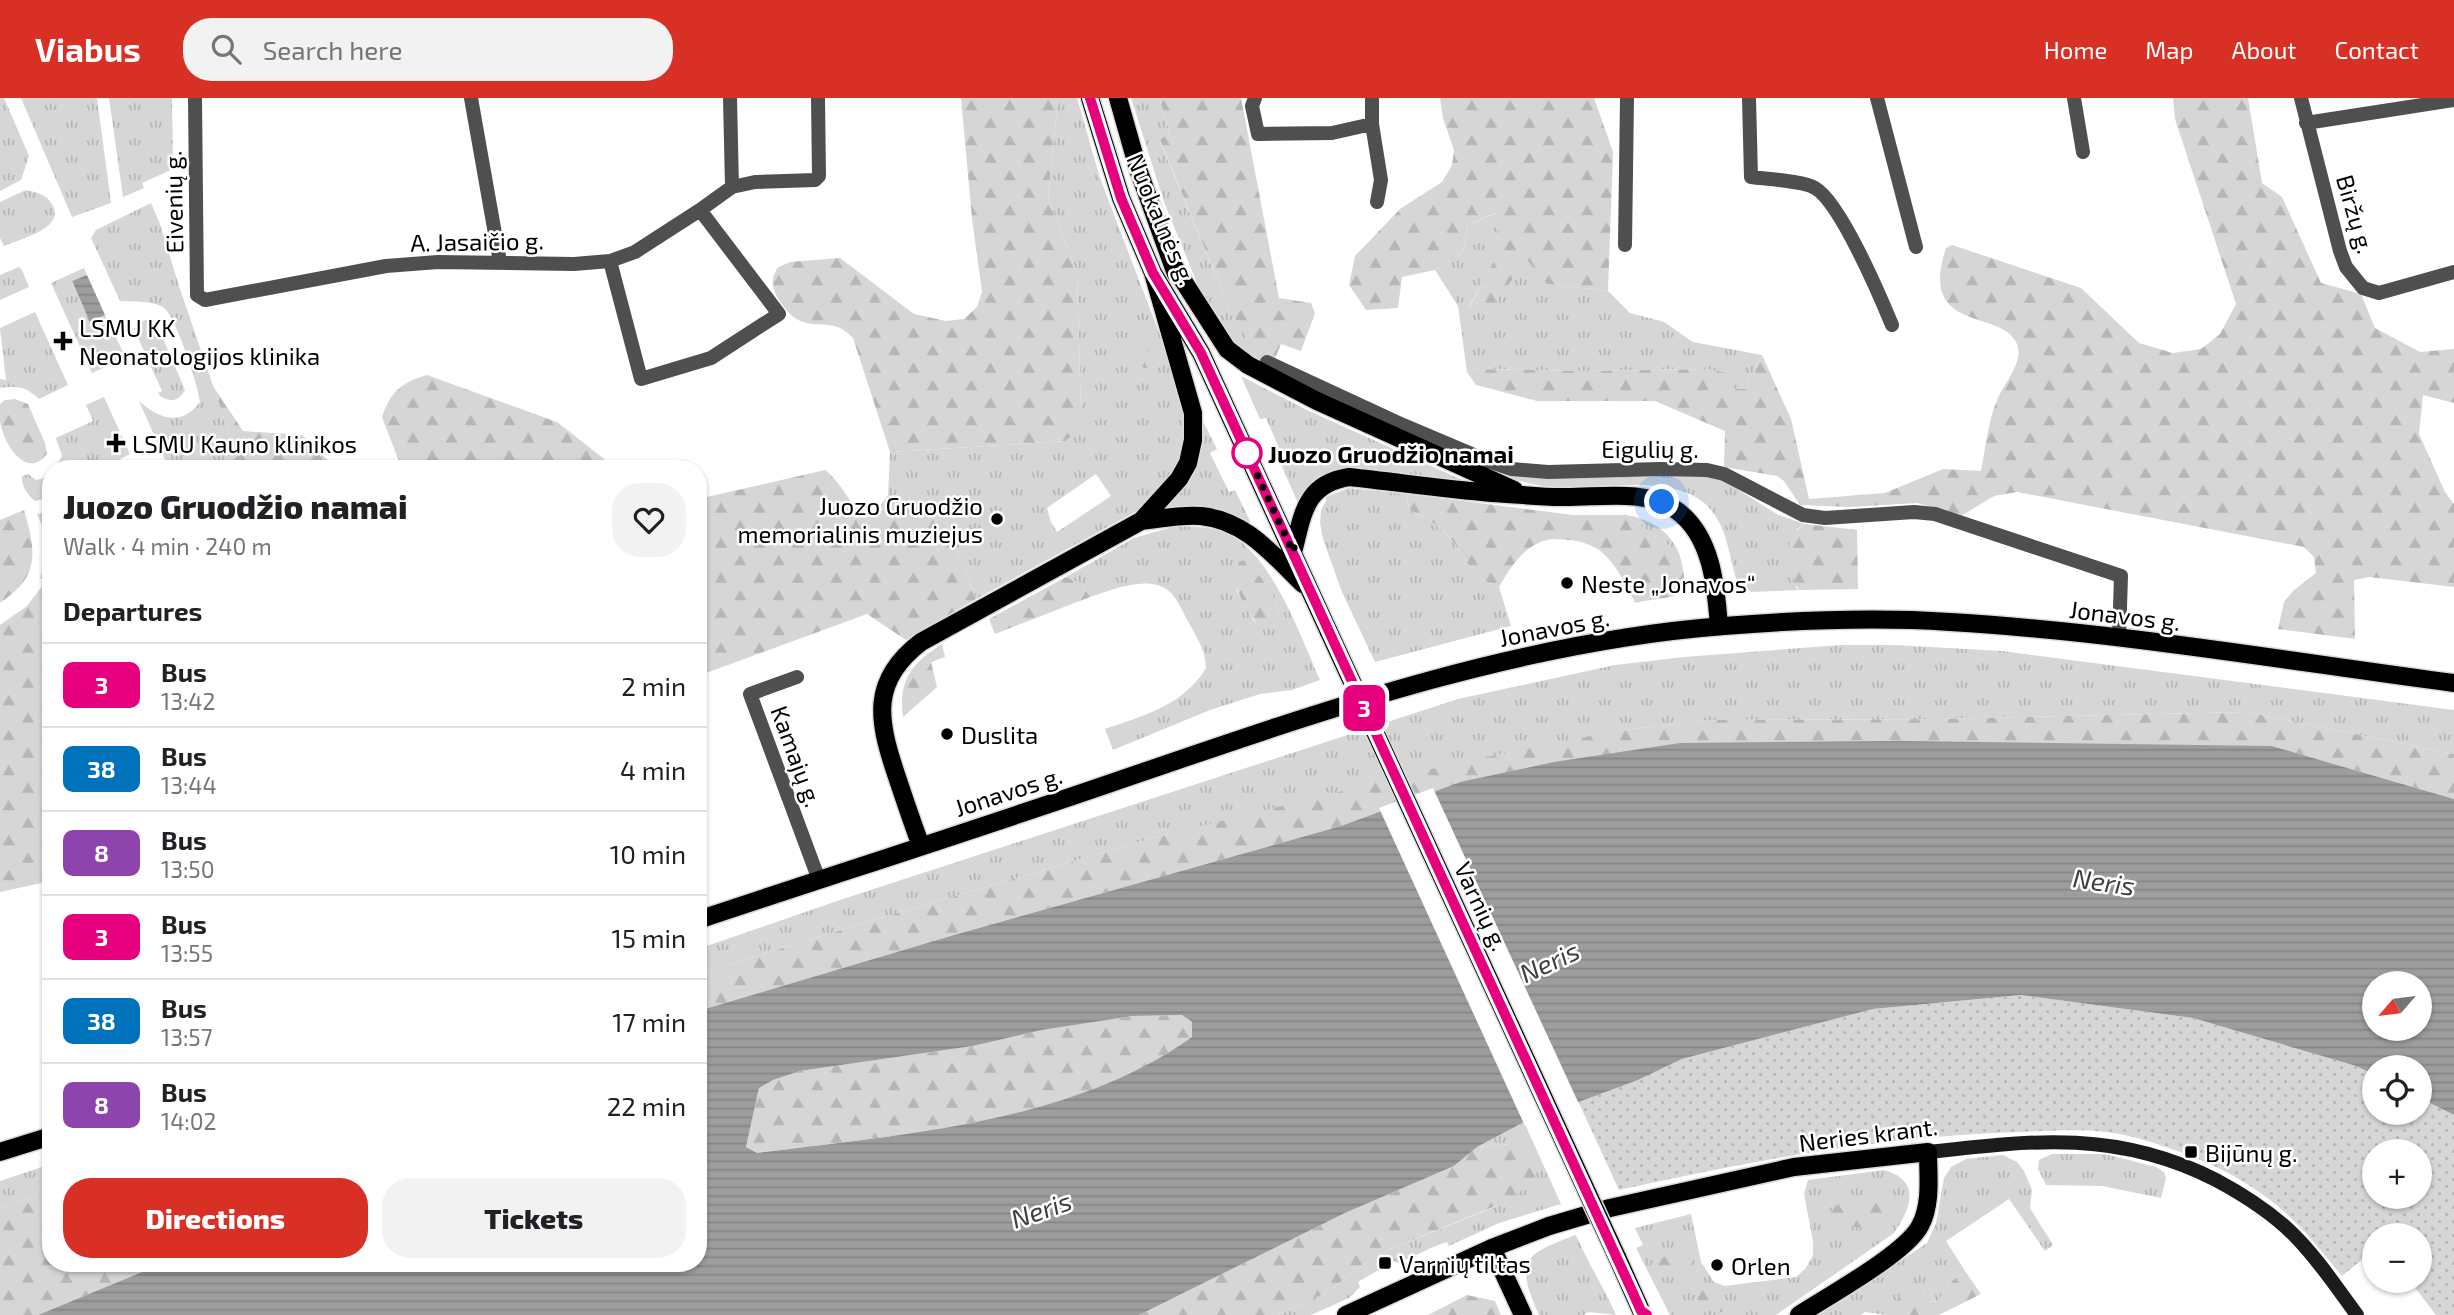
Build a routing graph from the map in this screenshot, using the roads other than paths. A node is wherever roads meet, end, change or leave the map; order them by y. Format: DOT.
graph roads {
  1 [pos="195,98"];
  2 [pos="471,98"];
  3 [pos="730,98"];
  4 [pos="818,98"];
  5 [pos="1090,98"];
  6 [pos="1118,98"];
  7 [pos="1255,98"];
  8 [pos="1372,98"];
  9 [pos="1628,98"];
  10 [pos="1749,98"];
  11 [pos="1877,98"];
  12 [pos="2074,98"];
  13 [pos="2301,98"];
  14 [pos="2454,100"];
  15 [pos="2306,122"];
  16 [pos="1371,124"];
  17 [pos="2083,152"];
  18 [pos="732,187"];
  19 [pos="1377,202"];
  20 [pos="700,210"];
  21 [pos="1625,245"];
  22 [pos="1916,247"];
  23 [pos="610,261"];
  24 [pos="500,262"];
  25 [pos="1173,265"];
  26 [pos="2454,272"];
  27 [pos="1153,273"];
  28 [pos="205,300"];
  29 [pos="1892,325"];
  30 [pos="1201,353"];
  31 [pos="1267,362"];
  32 [pos="1319,395"];
  33 [pos="1520,493"];
  34 [pos="1141,521"];
  35 [pos="1293,552"];
  36 [pos="1311,592"];
  37 [pos="1719,626"];
  38 [pos="1329,632"];
  39 [pos="2119,638"];
  40 [pos="797,677"];
  41 [pos="2454,684"];
  42 [pos="921,846"];
  43 [pos="819,880"];
  44 [pos="707,917"];
  45 [pos="42,1139"];
  46 [pos="0,1152"];
  47 [pos="1928,1152"];
  48 [pos="1492,1248"];
  49 [pos="1644,1313"];
  50 [pos="1346,1315"];
  51 [pos="1523,1315"];
  52 [pos="1799,1315"];
  53 [pos="2357,1315"];
  1 -- 28 [label="street, Eivenių g."];
  2 -- 24 [label="street"];
  3 -- 18 [label="street"];
  4 -- 18 [label="street"];
  5 -- 27 [label="main road, Nuokalnės g."];
  6 -- 25 [label="main road, Nuokalnės g."];
  7 -- 16 [label="street"];
  8 -- 16 [label="street"];
  9 -- 21 [label="street"];
  10 -- 29 [label="street"];
  11 -- 22 [label="street"];
  12 -- 17 [label="street"];
  13 -- 15 [label="street, Biržų g."];
  14 -- 15 [label="street"];
  15 -- 26 [label="street, Biržų g."];
  16 -- 19 [label="street"];
  18 -- 20 [label="street, A. Jasaičio g."];
  20 -- 23 [label="street, A. Jasaičio g."];
  20 -- 23 [label="street"];
  23 -- 24 [label="street, A. Jasaičio g."];
  24 -- 28 [label="street, A. Jasaičio g."];
  25 -- 30 [label="main road, Nuokalnės g."];
  25 -- 32 [label="main road"];
  27 -- 30 [label="main road, Nuokalnės g."];
  27 -- 34 [label="main road"];
  30 -- 35 [label="main road, Nuokalnės g."];
  31 -- 32 [label="street, Eigulių g."];
  32 -- 33 [label="main road"];
  32 -- 39 [label="street, Eigulių g."];
  33 -- 35 [label="main road"];
  33 -- 37 [label="main road"];
  34 -- 36 [label="main road"];
  34 -- 42 [label="main road"];
  35 -- 36 [label="main road, Nuokalnės g."];
  36 -- 38 [label="main road, Nuokalnės g."];
  37 -- 39 [label="main road, Jonavos g."];
  37 -- 42 [label="main road, Jonavos g."];
  38 -- 49 [label="main road, Varnių g., bridge"];
  39 -- 41 [label="main road, Jonavos g."];
  40 -- 43 [label="street, Kamajų g."];
  42 -- 43 [label="main road, Jonavos g."];
  43 -- 44 [label="main road, Jonavos g."];
  45 -- 46 [label="main road"];
  47 -- 48 [label="main road, Neries krant."];
  47 -- 52 [label="main road"];
  47 -- 53 [label="main road, Neries krant."];
  48 -- 50 [label="main road, Neries krant."];
  48 -- 51 [label="main road"];
}
